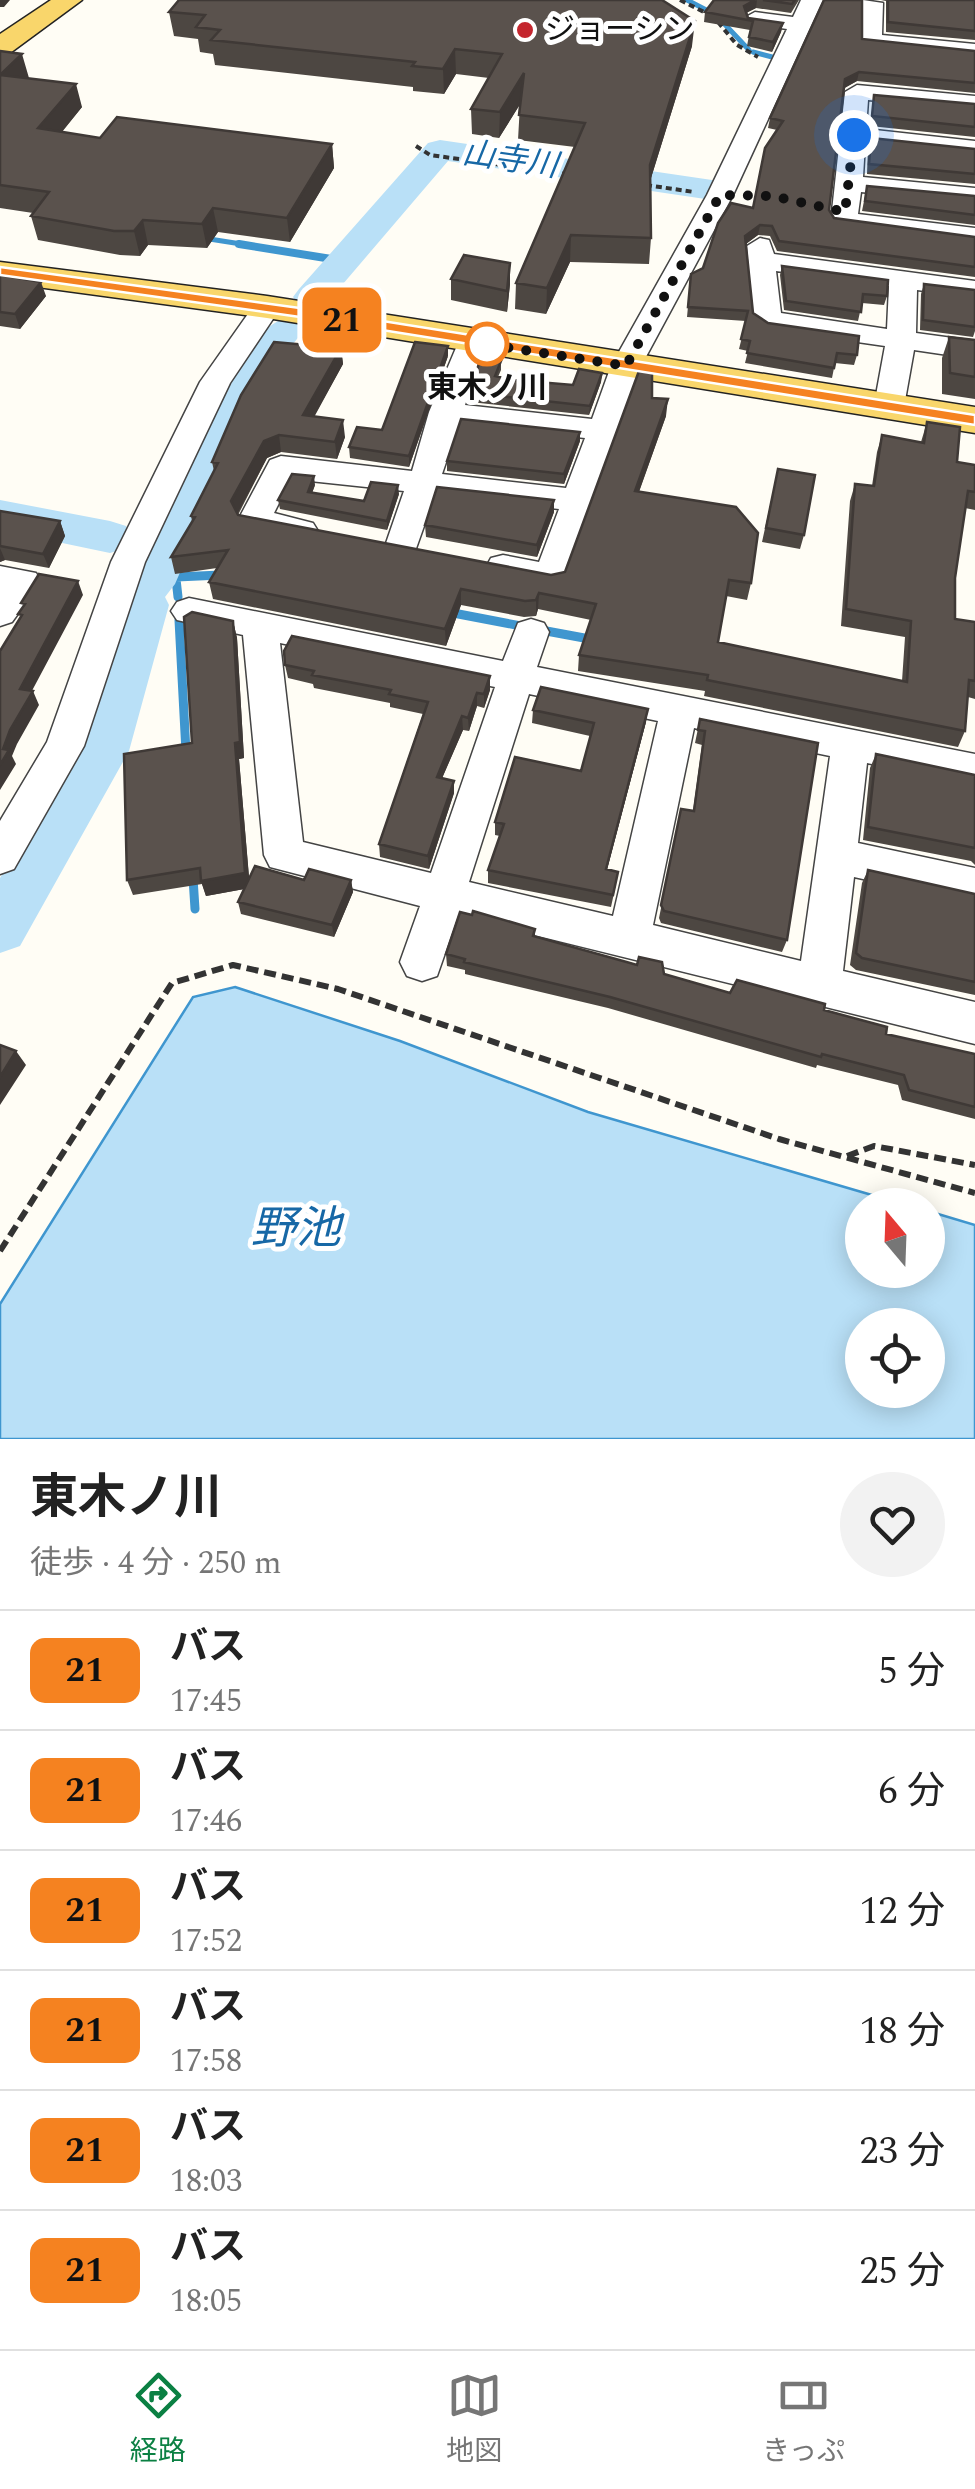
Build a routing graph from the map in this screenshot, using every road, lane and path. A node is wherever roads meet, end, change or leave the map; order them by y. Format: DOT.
graph roads {
  1 [pos="48,0"];
  2 [pos="69,0"];
  3 [pos="680,0"];
  4 [pos="812,0"];
  5 [pos="872,3"];
  6 [pos="756,18"];
  7 [pos="800,24"];
  8 [pos="0,32"];
  9 [pos="0,47"];
  10 [pos="975,51"];
  11 [pos="784,62"];
  12 [pos="975,103"];
  13 [pos="854,135"];
  14 [pos="416,146"];
  15 [pos="975,148"];
  16 [pos="582,176"];
  17 [pos="641,184"];
  18 [pos="850,184"];
  19 [pos="720,195"];
  20 [pos="975,196"];
  21 [pos="975,236"];
  22 [pos="0,272"];
  23 [pos="904,279"];
  24 [pos="975,289"];
  25 [pos="267,308"];
  26 [pos="901,340"];
  27 [pos="471,342"];
  28 [pos="975,350"];
  29 [pos="626,366"];
  30 [pos="890,406"];
  31 [pos="444,412"];
  32 [pos="975,420"];
  33 [pos="602,430"];
  34 [pos="424,483"];
  35 [pos="579,500"];
  36 [pos="328,536"];
  37 [pos="365,543"];
  38 [pos="401,549"];
  39 [pos="438,556"];
  40 [pos="476,562"];
  41 [pos="0,578"];
  42 [pos="188,611"];
  43 [pos="0,614"];
  44 [pos="260,626"];
  45 [pos="531,632"];
  46 [pos="516,676"];
  47 [pos="680,712"];
  48 [pos="850,747"];
  49 [pos="975,770"];
  50 [pos="836,856"];
  51 [pos="0,857"];
  52 [pos="975,886"];
  53 [pos="444,897"];
  54 [pos="628,940"];
  55 [pos="422,962"];
  56 [pos="819,986"];
  57 [pos="975,1023"];
  58 [pos="844,1157"];
  59 [pos="975,1165"];
  60 [pos="975,1193"];
  61 [pos="0,1251"];
  1 -- 8 [label="main road"];
  2 -- 9 [label="main road"];
  3 -- 11 [label="path"];
  4 -- 7 [label="street"];
  5 -- 10 [label="street"];
  6 -- 7 [label="street"];
  7 -- 11 [label="street"];
  11 -- 19 [label="street"];
  12 -- 13 [label="street"];
  13 -- 15 [label="street"];
  13 -- 18 [label="street"];
  14 -- 16 [label="path"];
  17 -- 19 [label="path"];
  18 -- 20 [label="street"];
  18 -- 21 [label="street"];
  19 -- 29 [label="street"];
  22 -- 25 [label="main road"];
  23 -- 24 [label="street"];
  23 -- 26 [label="street"];
  23 -- 26 [label="street"];
  25 -- 27 [label="main road"];
  25 -- 51 [label="street"];
  26 -- 28 [label="street"];
  26 -- 30 [label="street"];
  27 -- 29 [label="main road"];
  27 -- 31 [label="street"];
  29 -- 30 [label="main road"];
  29 -- 33 [label="street"];
  30 -- 32 [label="main road"];
  31 -- 33 [label="street"];
  31 -- 34 [label="street"];
  33 -- 35 [label="street"];
  34 -- 35 [label="street"];
  34 -- 36 [label="street"];
  34 -- 38 [label="street"];
  35 -- 40 [label="street"];
  37 -- 38 [label="street"];
  38 -- 39 [label="street"];
  41 -- 43 [label="street"];
  42 -- 44 [label="street"];
  44 -- 46 [label="street"];
  44 -- 53 [label="street"];
  45 -- 46 [label="street"];
  46 -- 47 [label="street"];
  46 -- 53 [label="street"];
  47 -- 48 [label="street"];
  47 -- 54 [label="street"];
  48 -- 49 [label="street"];
  48 -- 50 [label="street"];
  50 -- 52 [label="street"];
  50 -- 56 [label="street"];
  53 -- 54 [label="street"];
  53 -- 55 [label="street"];
  54 -- 56 [label="street"];
  56 -- 57 [label="street"];
  58 -- 59 [label="path"];
  58 -- 60 [label="path"];
  58 -- 61 [label="path"];
}
